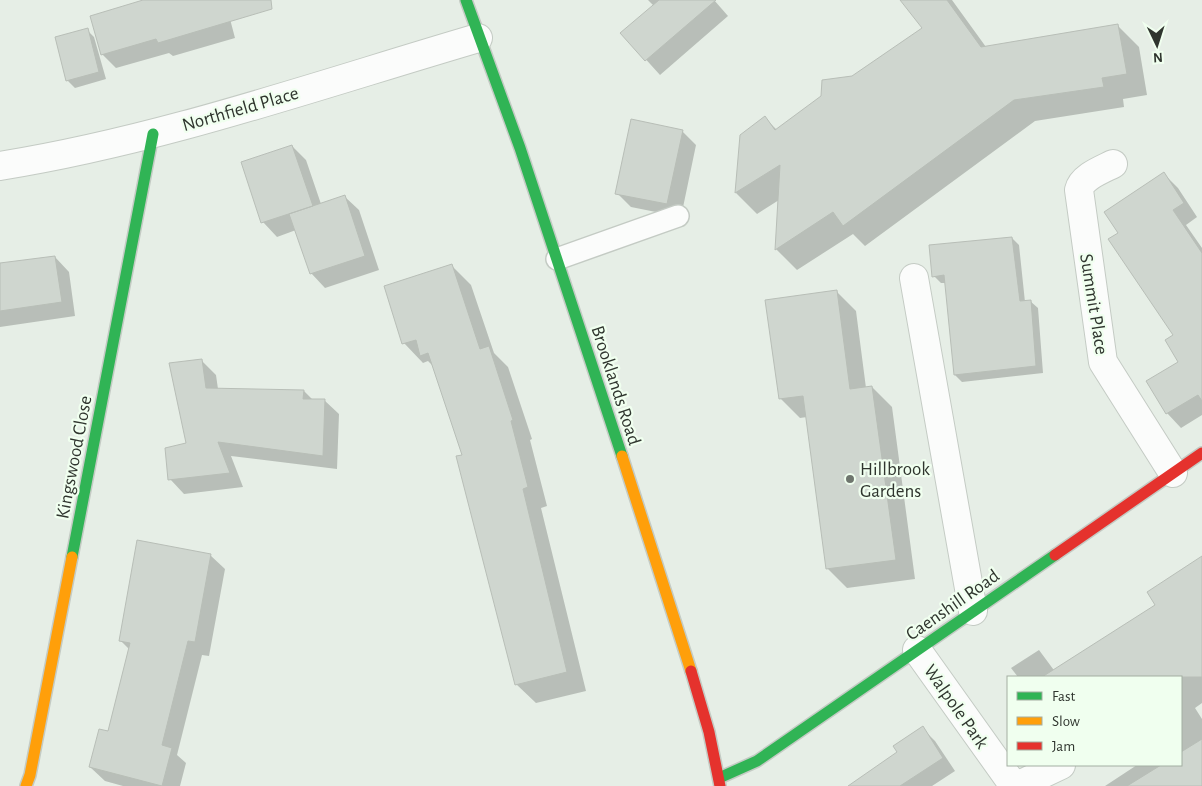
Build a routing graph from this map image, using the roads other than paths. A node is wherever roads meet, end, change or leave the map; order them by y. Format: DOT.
graph roads {
  1 [pos="466,0"];
  2 [pos="478,38"];
  3 [pos="153,134"];
  4 [pos="1113,164"];
  5 [pos="0,166"];
  6 [pos="678,216"];
  7 [pos="557,259"];
  8 [pos="914,278"];
  9 [pos="1202,453"];
  10 [pos="1173,473"];
  11 [pos="973,611"];
  12 [pos="917,650"];
  13 [pos="1059,766"];
  14 [pos="719,782"];
  15 [pos="26,786"];
  16 [pos="1016,786"];
  1 -- 2 [label="street, Brooklands Road"];
  2 -- 3 [label="street, Northfield Place"];
  2 -- 7 [label="street, Brooklands Road"];
  3 -- 5 [label="street, Northfield Place"];
  3 -- 15 [label="street, Kingswood Close"];
  4 -- 10 [label="street, Summit Place"];
  6 -- 7 [label="lane"];
  7 -- 14 [label="street, Brooklands Road"];
  8 -- 11 [label="street"];
  9 -- 10 [label="street, Caenshill Road"];
  10 -- 11 [label="street, Caenshill Road"];
  11 -- 12 [label="street, Caenshill Road"];
  12 -- 14 [label="street, Caenshill Road"];
  12 -- 16 [label="street, Walpole Park"];
  13 -- 16 [label="street"];
}
